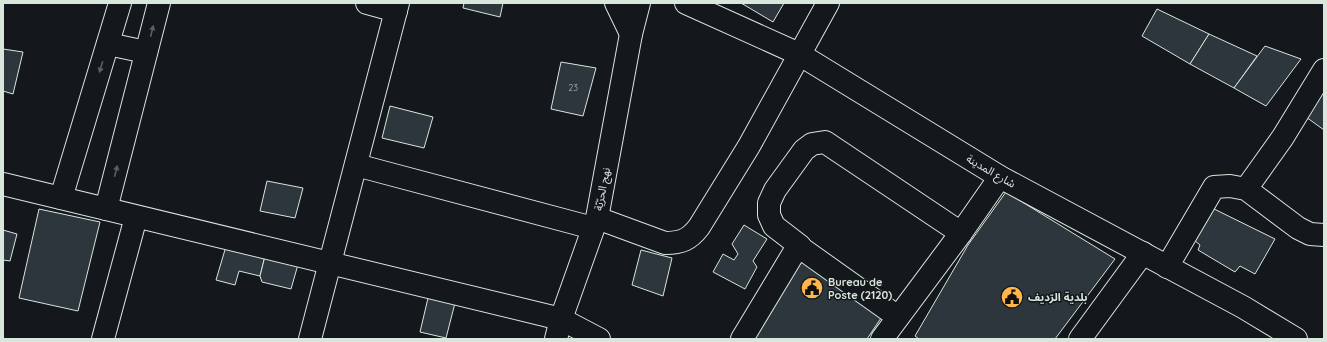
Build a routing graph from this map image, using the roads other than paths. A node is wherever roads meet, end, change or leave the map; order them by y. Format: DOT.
graph roads {
  1 [pos="120,3"];
  2 [pos="159,3"];
  3 [pos="367,3"];
  4 [pos="616,3"];
  5 [pos="639,3"];
  6 [pos="686,3"];
  7 [pos="828,3"];
  8 [pos="397,7"];
  9 [pos="631,34"];
  10 [pos="108,44"];
  11 [pos="146,52"];
  12 [pos="799,54"];
  13 [pos="1324,70"];
  14 [pos="356,165"];
  15 [pos="1000,177"];
  16 [pos="3,184"];
  17 [pos="1246,189"];
  18 [pos="61,198"];
  19 [pos="106,209"];
  20 [pos="136,217"];
  21 [pos="595,223"];
  22 [pos="961,233"];
  23 [pos="1324,234"];
  24 [pos="800,246"];
  25 [pos="1142,253"];
  26 [pos="330,264"];
  27 [pos="1168,267"];
  28 [pos="898,317"];
  29 [pos="559,329"];
  30 [pos="103,339"];
  31 [pos="310,339"];
  32 [pos="599,339"];
  33 [pos="742,339"];
  34 [pos="882,339"];
  35 [pos="1080,339"];
  36 [pos="1296,339"];
  1 -- 10 [label="street"];
  11 -- 2 [label="street, one-way"];
  3 -- 8 [label="street"];
  4 -- 9 [label="street"];
  5 -- 9 [label="street, نهج الحرّيّة"];
  6 -- 12 [label="street, شارع المدينة"];
  7 -- 12 [label="street"];
  8 -- 14 [label="street"];
  9 -- 21 [label="street, نهج الحرّيّة"];
  10 -- 11 [label="street"];
  10 -- 18 [label="street, one-way"];
  19 -- 11 [label="street, one-way"];
  12 -- 15 [label="street, شارع المدينة"];
  12 -- 21 [label="street"];
  13 -- 17 [label="street"];
  14 -- 21 [label="street"];
  14 -- 26 [label="street"];
  15 -- 22 [label="street"];
  15 -- 25 [label="street, شارع المدينة"];
  16 -- 18 [label="street"];
  17 -- 23 [label="street"];
  17 -- 27 [label="street"];
  18 -- 19 [label="street"];
  19 -- 20 [label="street"];
  20 -- 26 [label="street"];
  20 -- 30 [label="street"];
  21 -- 29 [label="street, نهج الحرّيّة"];
  22 -- 24 [label="street"];
  22 -- 28 [label="street"];
  24 -- 28 [label="street"];
  24 -- 33 [label="street"];
  25 -- 27 [label="street, شارع المدينة"];
  25 -- 35 [label="street"];
  26 -- 29 [label="street"];
  26 -- 31 [label="street"];
  27 -- 36 [label="street, شارع المدينة"];
  28 -- 34 [label="street"];
  29 -- 32 [label="street"];
}
